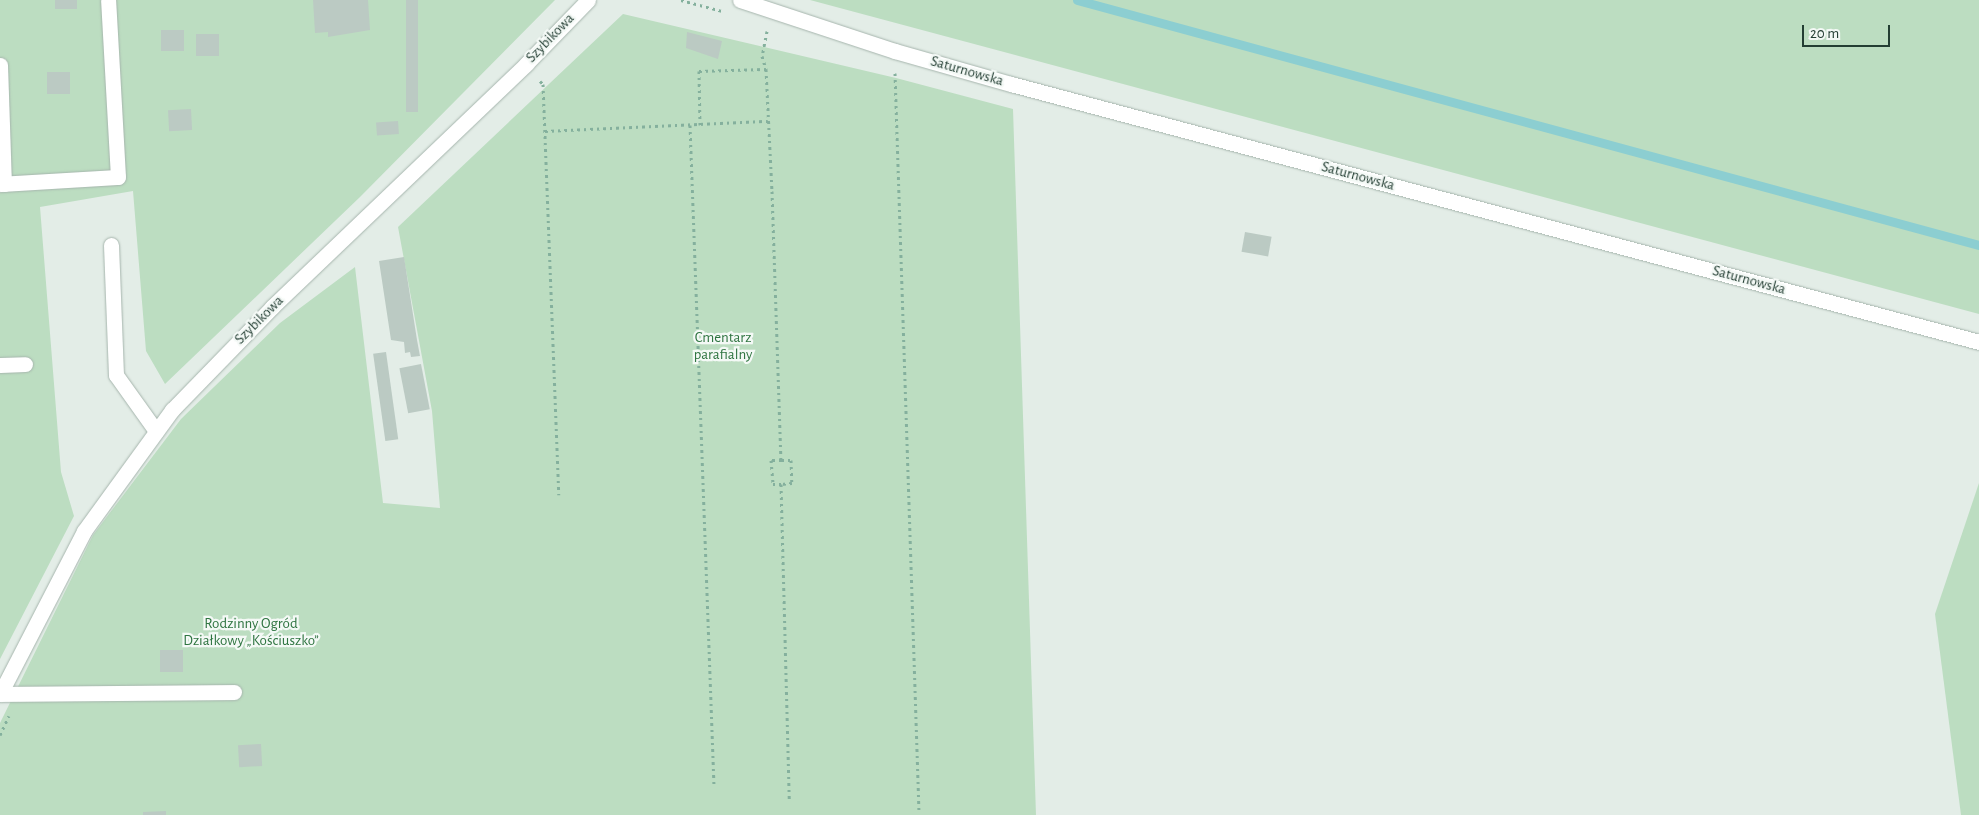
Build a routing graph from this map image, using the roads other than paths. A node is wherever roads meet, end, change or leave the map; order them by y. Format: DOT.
graph roads {
  1 [pos="108,0"];
  2 [pos="588,0"];
  3 [pos="740,0"];
  4 [pos="0,65"];
  5 [pos="2,184"];
  6 [pos="111,245"];
  7 [pos="1979,342"];
  8 [pos="26,364"];
  9 [pos="0,365"];
  10 [pos="156,432"];
  11 [pos="234,692"];
  12 [pos="0,694"];
  1 -- 5 [label="street"];
  2 -- 10 [label="street, Szybikowa"];
  3 -- 7 [label="street, Saturnowska"];
  4 -- 5 [label="street"];
  6 -- 10 [label="street"];
  8 -- 9 [label="street"];
  10 -- 12 [label="street, Szybikowa"];
  11 -- 12 [label="street"];
}
